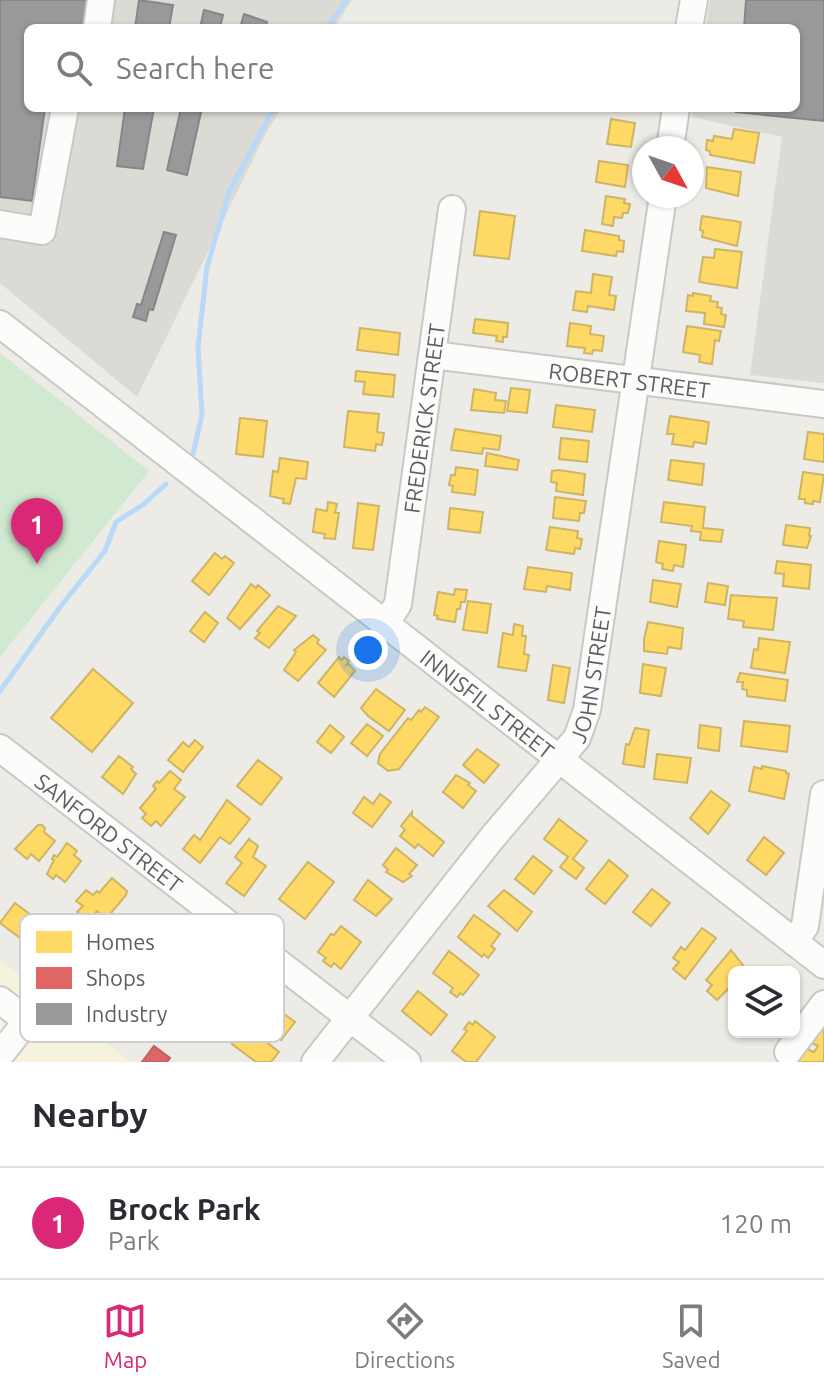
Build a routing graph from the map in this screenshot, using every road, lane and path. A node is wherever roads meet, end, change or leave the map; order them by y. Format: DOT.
graph roads {
  1 [pos="101,0"];
  2 [pos="694,0"];
  3 [pos="98,24"];
  4 [pos="690,24"];
  5 [pos="64,112"];
  6 [pos="675,112"];
  7 [pos="672,136"];
  8 [pos="661,208"];
  9 [pos="452,209"];
  10 [pos="0,224"];
  11 [pos="0,324"];
  12 [pos="433,355"];
  13 [pos="635,381"];
  14 [pos="824,404"];
  15 [pos="386,623"];
  16 [pos="0,748"];
  17 [pos="558,759"];
  18 [pos="824,794"];
  19 [pos="217,914"];
  20 [pos="794,942"];
  21 [pos="824,965"];
  22 [pos="284,966"];
  23 [pos="0,1000"];
  24 [pos="824,1004"];
  25 [pos="20,1016"];
  26 [pos="351,1017"];
  27 [pos="20,1030"];
  28 [pos="788,1052"];
  29 [pos="0,1055"];
  30 [pos="315,1062"];
  31 [pos="407,1062"];
  1 -- 3 [label="street"];
  2 -- 4 [label="street"];
  5 -- 10 [label="street"];
  6 -- 7 [label="street"];
  8 -- 13 [label="street, JOHN STREET"];
  9 -- 12 [label="street, FREDERICK STREET"];
  11 -- 15 [label="street, INNISFIL STREET"];
  12 -- 13 [label="street, ROBERT STREET"];
  12 -- 15 [label="street, FREDERICK STREET"];
  13 -- 14 [label="street, ROBERT STREET"];
  13 -- 17 [label="street, JOHN STREET"];
  15 -- 17 [label="street, INNISFIL STREET"];
  16 -- 19 [label="street, SANFORD STREET"];
  17 -- 20 [label="street, INNISFIL STREET"];
  17 -- 26 [label="street, JOHN STREET"];
  18 -- 20 [label="street"];
  20 -- 21 [label="street, INNISFIL STREET"];
  22 -- 26 [label="street, SANFORD STREET"];
  23 -- 25 [label="street"];
  24 -- 28 [label="street"];
  26 -- 30 [label="street, JOHN STREET"];
  26 -- 31 [label="street, SANFORD STREET"];
  27 -- 29 [label="street"];
}
